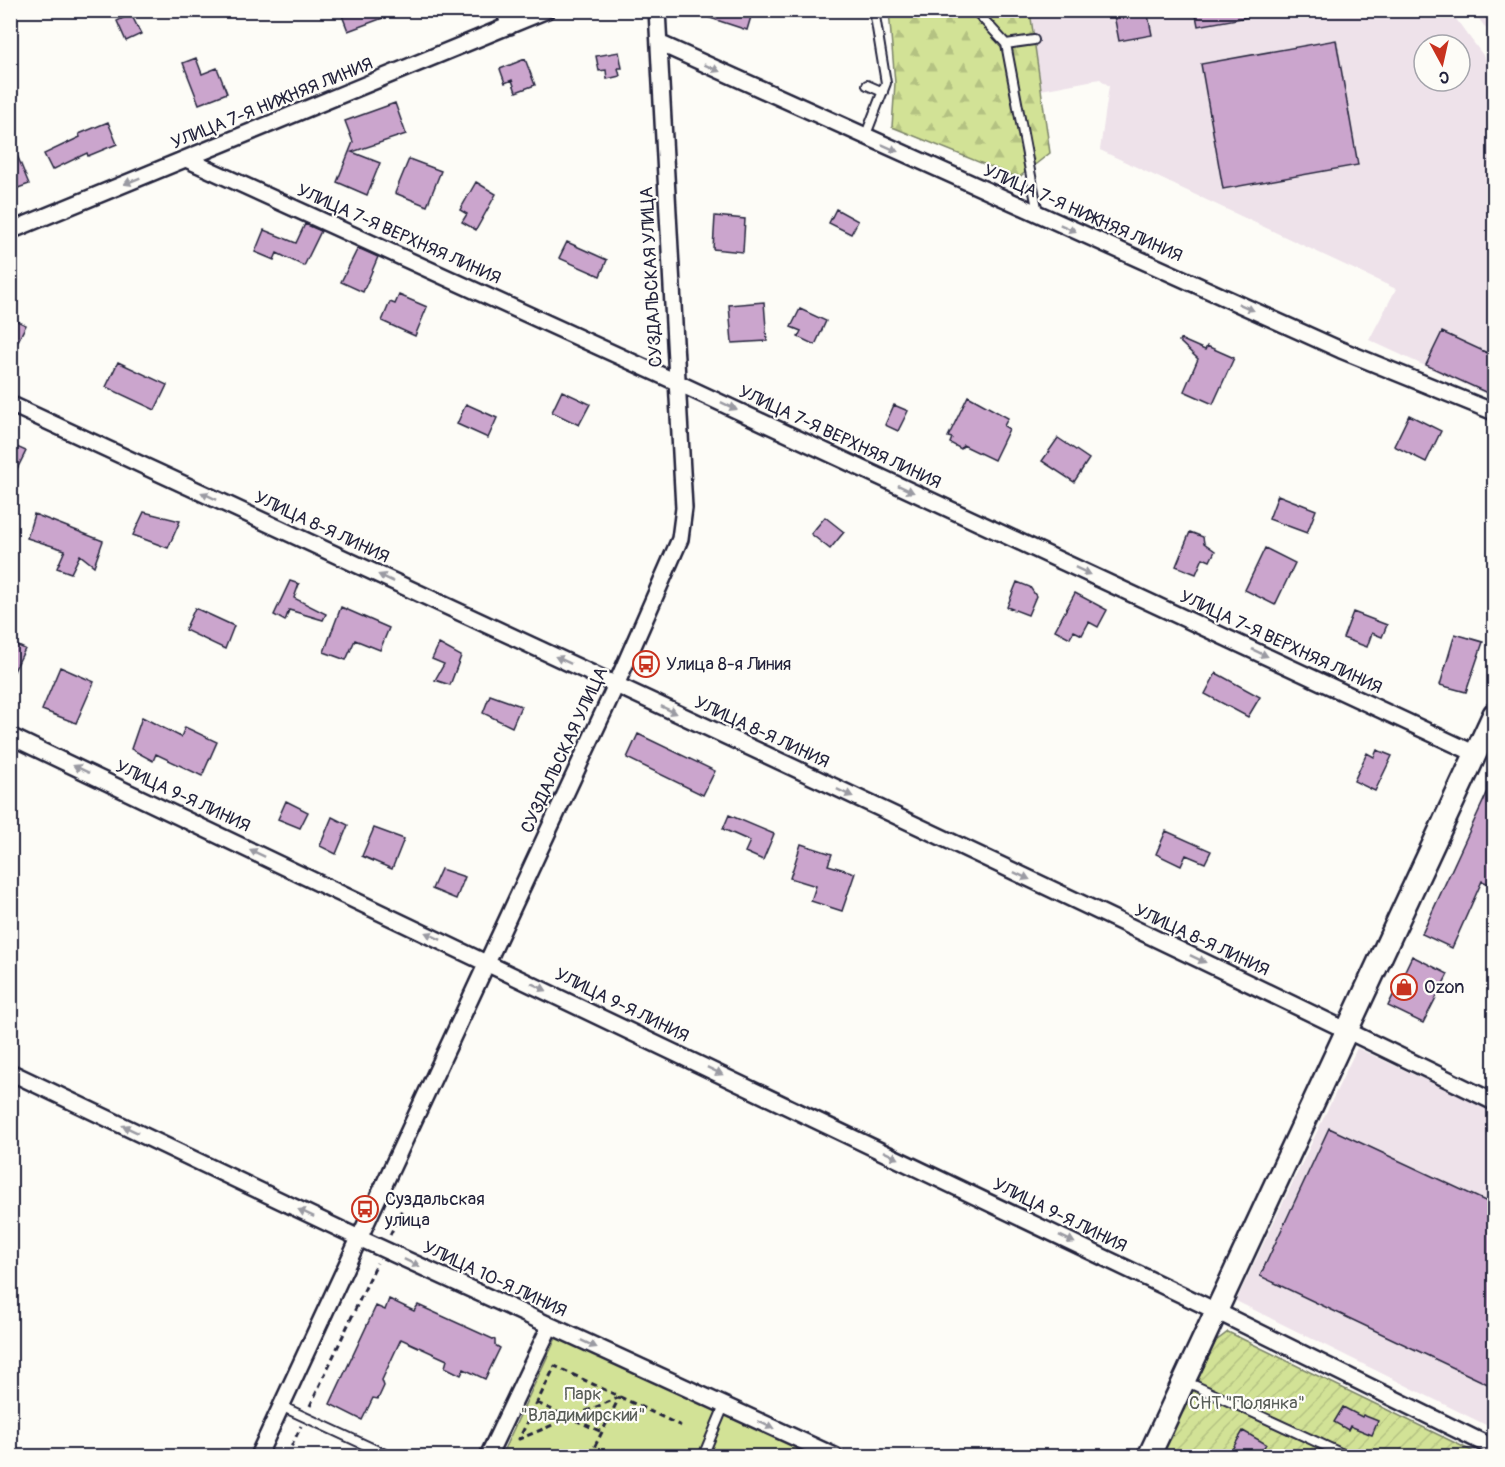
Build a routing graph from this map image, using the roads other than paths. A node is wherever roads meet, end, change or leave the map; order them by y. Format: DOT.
graph roads {
  1 [pos="504,10"];
  2 [pos="548,10"];
  3 [pos="657,10"];
  4 [pos="874,10"];
  5 [pos="975,10"];
  6 [pos="510,26"];
  7 [pos="1035,40"];
  8 [pos="659,44"];
  9 [pos="1006,44"];
  10 [pos="867,86"];
  11 [pos="883,92"];
  12 [pos="865,137"];
  13 [pos="186,159"];
  14 [pos="1038,215"];
  15 [pos="10,231"];
  16 [pos="676,382"];
  17 [pos="10,404"];
  18 [pos="1494,412"];
  19 [pos="616,684"];
  20 [pos="1493,723"];
  21 [pos="10,736"];
  22 [pos="1476,754"];
  23 [pos="486,962"];
  24 [pos="1347,1030"];
  25 [pos="10,1072"];
  26 [pos="1494,1102"];
  27 [pos="359,1238"];
  28 [pos="1216,1311"];
  29 [pos="550,1326"];
  30 [pos="1184,1381"];
  31 [pos="281,1406"];
  32 [pos="724,1406"];
  33 [pos="1494,1448"];
  34 [pos="258,1456"];
  35 [pos="389,1456"];
  36 [pos="488,1456"];
  37 [pos="703,1456"];
  38 [pos="835,1456"];
  39 [pos="1149,1456"];
  40 [pos="1347,1456"];
  1 -- 6 [label="street"];
  2 -- 6 [label="street, УЛИЦА 7-Я НИЖНЯЯ ЛИНИЯ"];
  3 -- 8 [label="street, СУЗДАЛЬСКАЯ УЛИЦА"];
  4 -- 11 [label="lane"];
  5 -- 9 [label="lane"];
  6 -- 13 [label="street, УЛИЦА 7-Я НИЖНЯЯ ЛИНИЯ"];
  7 -- 9 [label="lane"];
  8 -- 12 [label="street, УЛИЦА 7-Я НИЖНЯЯ ЛИНИЯ, one-way"];
  8 -- 16 [label="street, СУЗДАЛЬСКАЯ УЛИЦА"];
  9 -- 14 [label="lane"];
  10 -- 11 [label="lane"];
  11 -- 12 [label="lane"];
  12 -- 14 [label="street, УЛИЦА 7-Я НИЖНЯЯ ЛИНИЯ, one-way"];
  13 -- 15 [label="street, УЛИЦА 7-Я НИЖНЯЯ ЛИНИЯ, one-way"];
  13 -- 16 [label="street, УЛИЦА 7-Я ВЕРХНЯЯ ЛИНИЯ"];
  14 -- 18 [label="street, УЛИЦА 7-Я НИЖНЯЯ ЛИНИЯ, one-way"];
  16 -- 19 [label="street, СУЗДАЛЬСКАЯ УЛИЦА"];
  16 -- 22 [label="street, УЛИЦА 7-Я ВЕРХНЯЯ ЛИНИЯ, one-way"];
  19 -- 17 [label="street, УЛИЦА 8-Я ЛИНИЯ, one-way"];
  19 -- 23 [label="street, СУЗДАЛЬСКАЯ УЛИЦА"];
  19 -- 24 [label="street, УЛИЦА 8-Я ЛИНИЯ, one-way"];
  20 -- 22 [label="street"];
  23 -- 21 [label="street, УЛИЦА 9-Я ЛИНИЯ, one-way"];
  22 -- 24 [label="street"];
  23 -- 27 [label="street, СУЗДАЛЬСКАЯ УЛИЦА"];
  23 -- 28 [label="street, УЛИЦА 9-Я ЛИНИЯ, one-way"];
  24 -- 26 [label="street, УЛИЦА 8-Я ЛИНИЯ"];
  24 -- 28 [label="street"];
  27 -- 25 [label="street, УЛИЦА 10-Я ЛИНИЯ, one-way"];
  27 -- 29 [label="street, УЛИЦА 10-Я ЛИНИЯ, one-way"];
  27 -- 31 [label="street, СУЗДАЛЬСКАЯ УЛИЦА"];
  28 -- 30 [label="street"];
  28 -- 33 [label="street, УЛИЦА 9-Я ЛИНИЯ"];
  29 -- 32 [label="street, УЛИЦА 10-Я ЛИНИЯ, one-way"];
  29 -- 36 [label="street"];
  30 -- 39 [label="street"];
  30 -- 40 [label="lane"];
  31 -- 34 [label="street, СУЗДАЛЬСКАЯ УЛИЦА"];
  31 -- 35 [label="lane"];
  32 -- 37 [label="lane"];
  32 -- 38 [label="street, УЛИЦА 10-Я ЛИНИЯ, one-way"];
}
